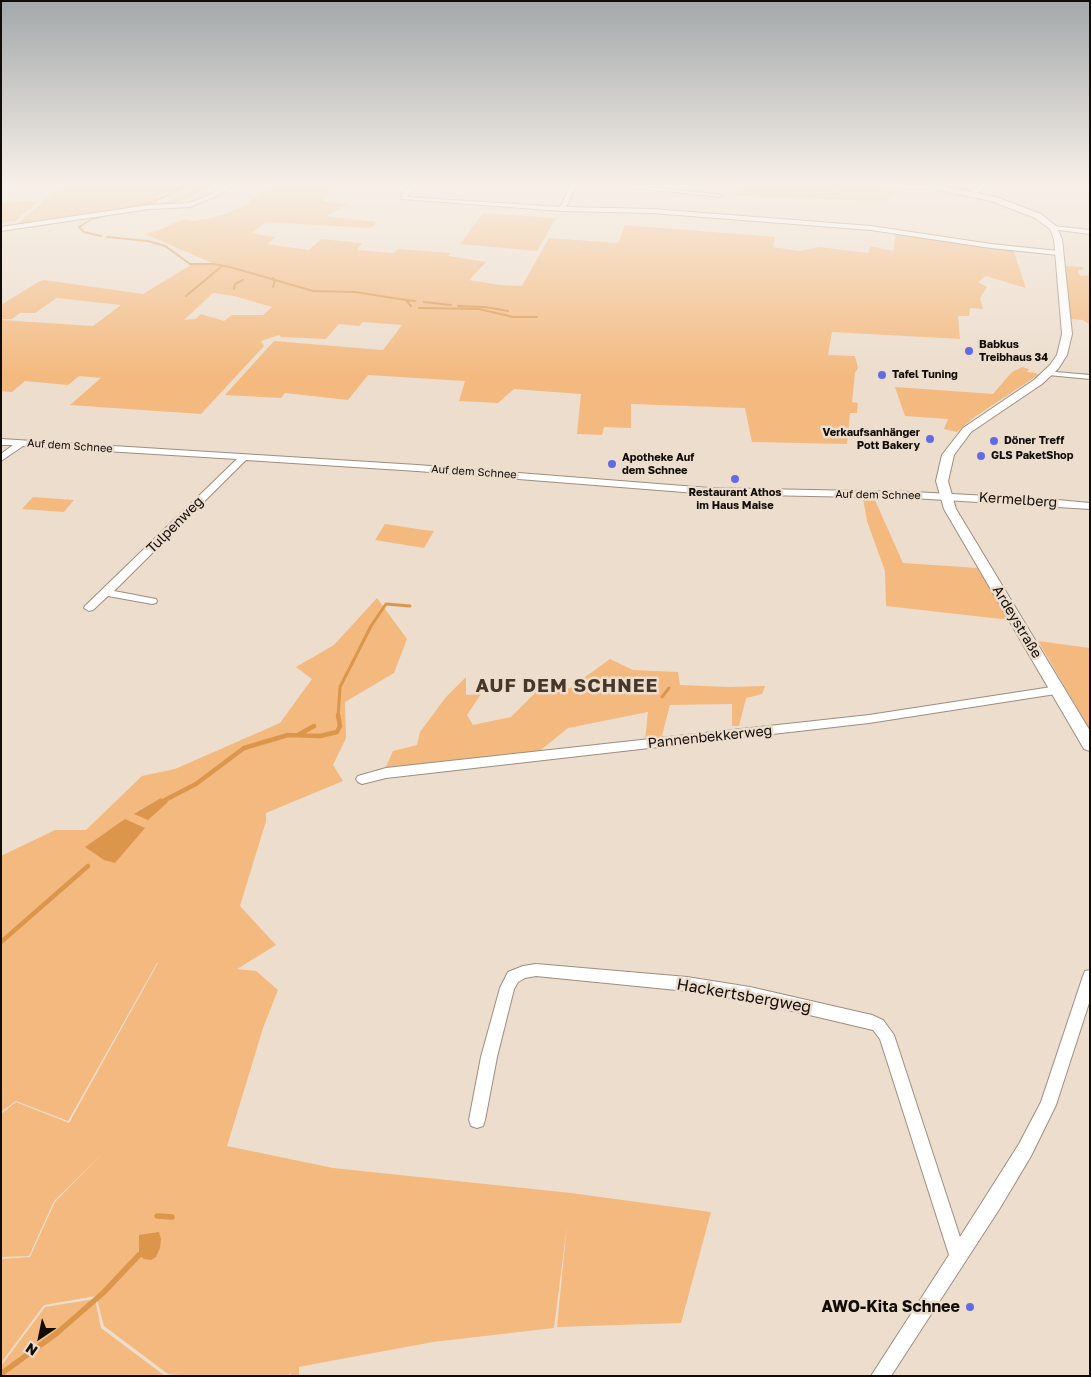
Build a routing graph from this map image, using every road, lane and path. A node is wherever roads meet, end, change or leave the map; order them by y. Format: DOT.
graph roads {
  1 [pos="1005,247"];
  2 [pos="1058,247"];
  3 [pos="1058,252"];
  4 [pos="1051,370"];
  5 [pos="1087,377"];
  6 [pos="1,442"];
  7 [pos="22,443"];
  8 [pos="1,458"];
  9 [pos="243,458"];
  10 [pos="946,497"];
  11 [pos="1090,506"];
  12 [pos="106,593"];
  13 [pos="152,601"];
  14 [pos="89,608"];
  15 [pos="1058,690"];
  16 [pos="1090,745"];
  17 [pos="362,779"];
  18 [pos="1090,976"];
  19 [pos="477,1120"];
  20 [pos="958,1256"];
  21 [pos="880,1376"];
  1 -- 3 [label="street"];
  2 -- 3 [label="main road"];
  3 -- 4 [label="main road"];
  4 -- 5 [label="street"];
  4 -- 10 [label="main road, Ardeystraße"];
  6 -- 7 [label="street, Auf dem Schnee"];
  7 -- 8 [label="street"];
  7 -- 9 [label="street, Auf dem Schnee"];
  9 -- 10 [label="street, Auf dem Schnee"];
  9 -- 12 [label="street, Tulpenweg"];
  10 -- 11 [label="street, Kermelberg"];
  10 -- 15 [label="main road, Ardeystraße"];
  12 -- 13 [label="street"];
  12 -- 14 [label="street, Tulpenweg"];
  15 -- 16 [label="main road, Ardeystraße"];
  15 -- 17 [label="street, Pannenbekkerweg"];
  18 -- 20 [label="street"];
  19 -- 20 [label="street, Hackertsbergweg"];
  20 -- 21 [label="street"];
}
